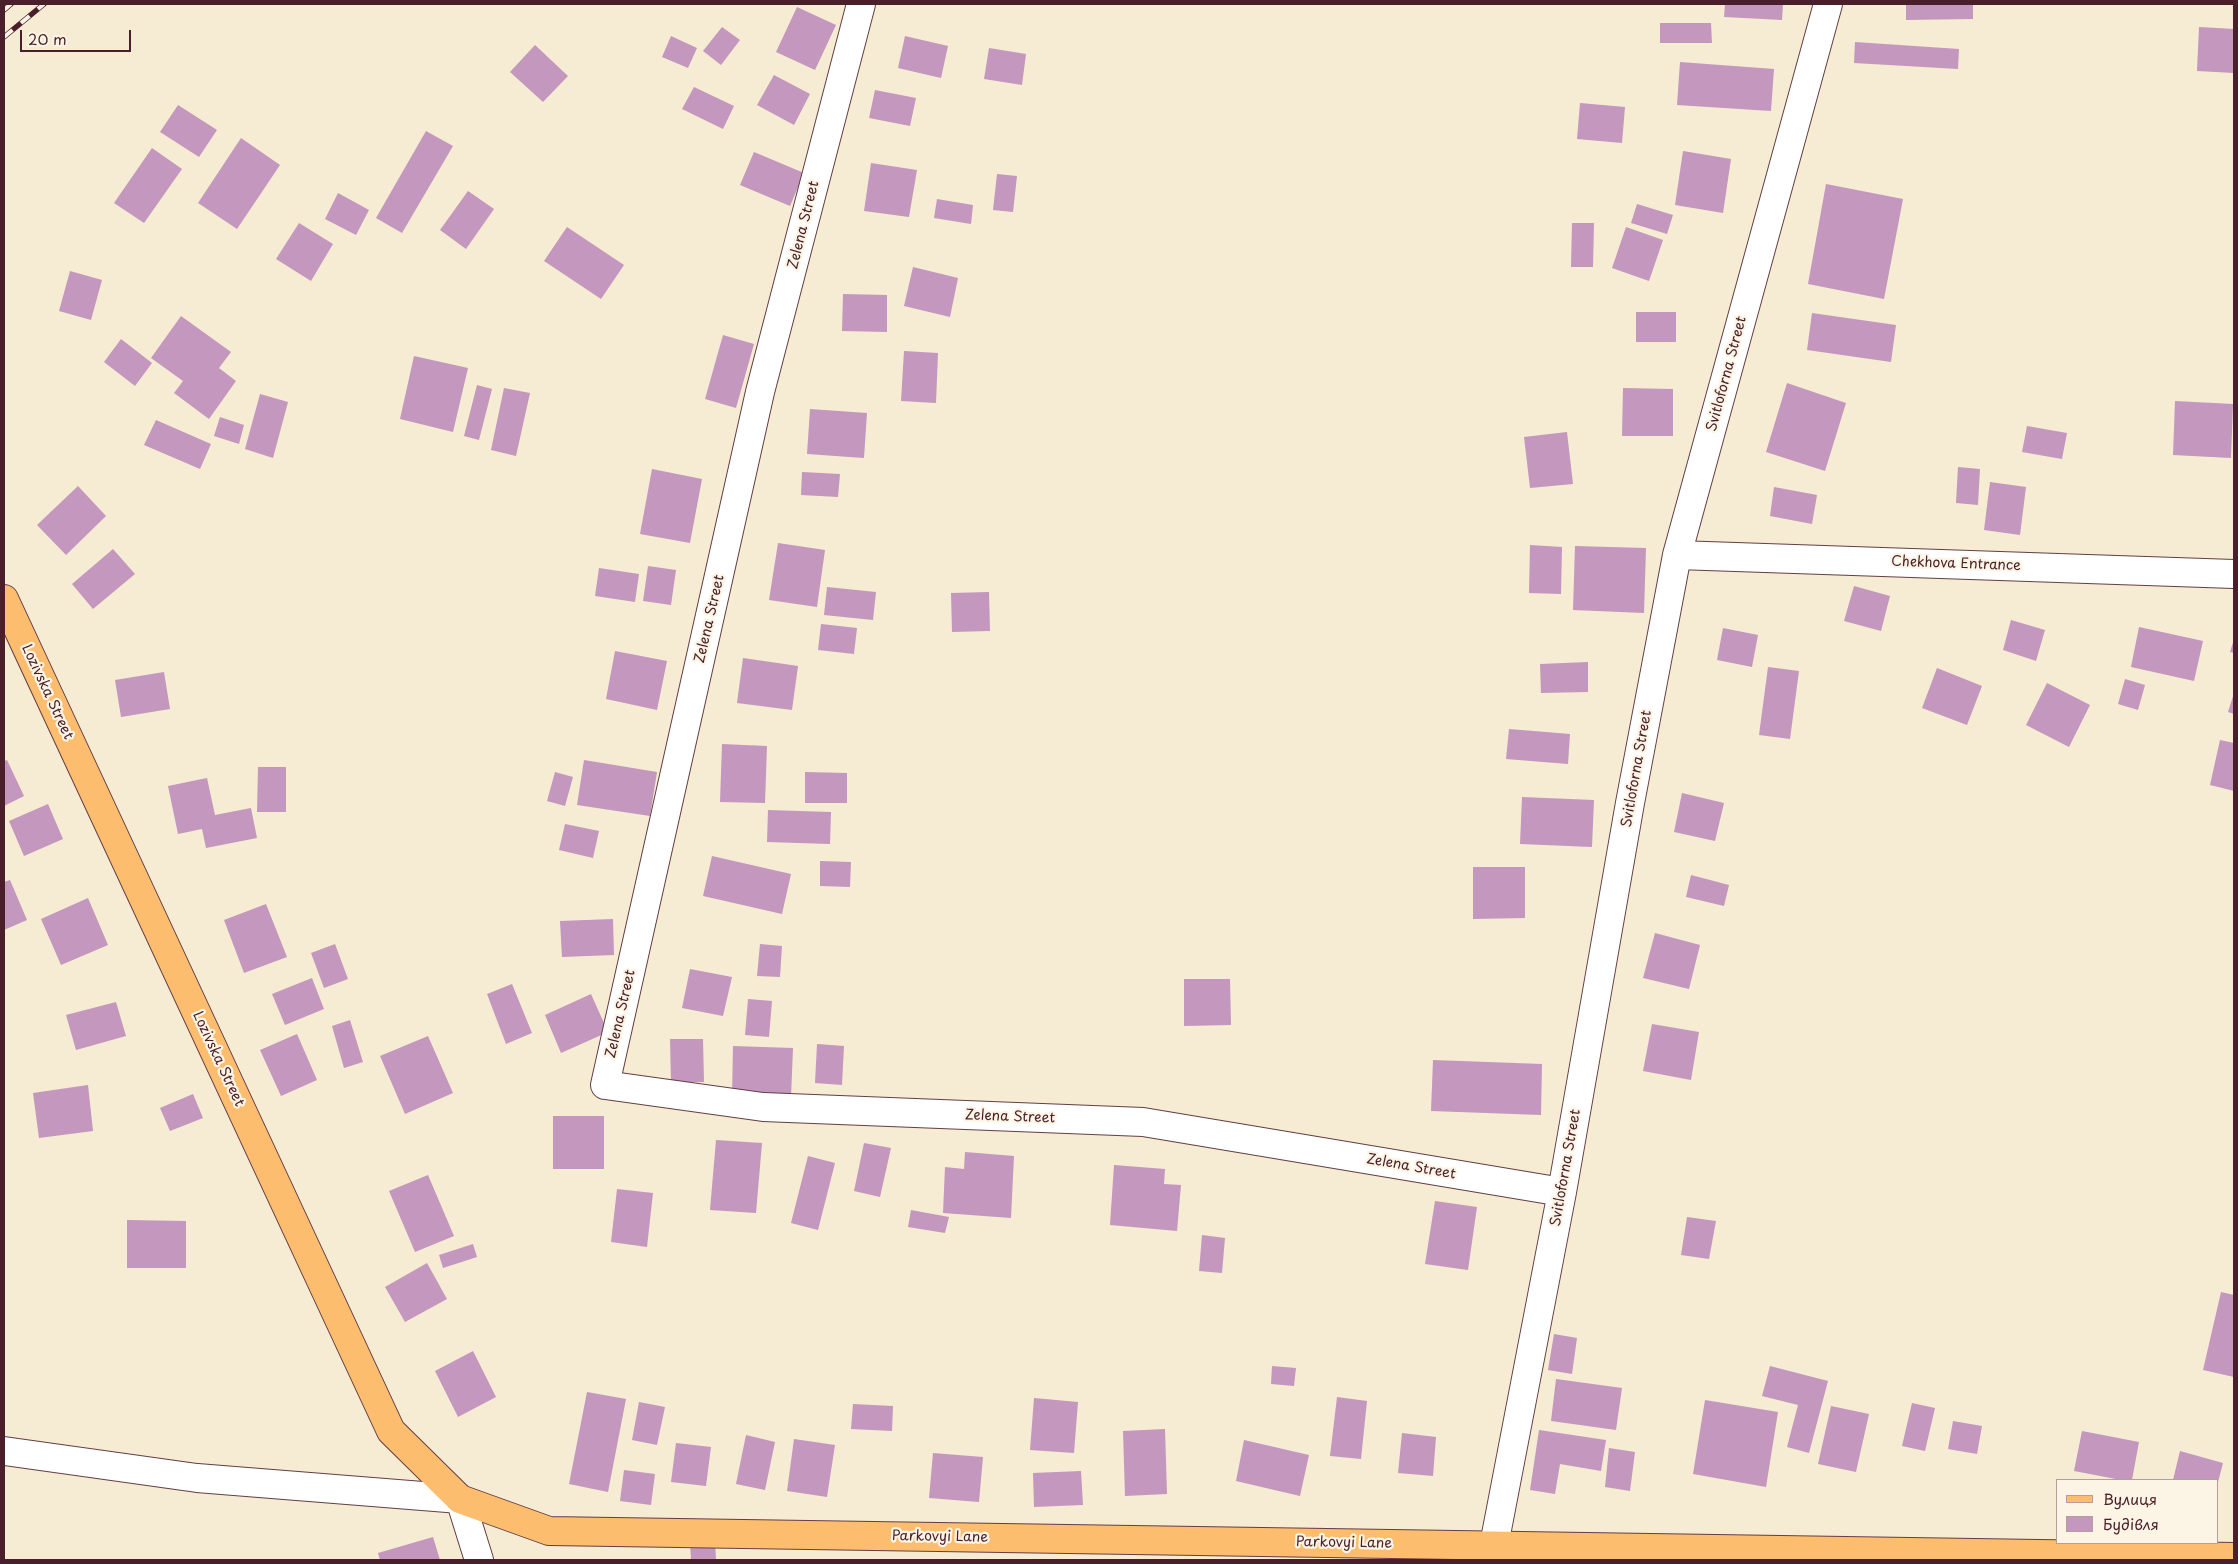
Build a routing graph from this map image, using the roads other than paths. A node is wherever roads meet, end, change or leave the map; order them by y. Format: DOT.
graph roads {
  1 [pos="861,4"];
  2 [pos="1828,4"];
  3 [pos="1677,554"];
  4 [pos="2234,574"];
  5 [pos="4,599"];
  6 [pos="1562,1192"];
  7 [pos="4,1451"];
  8 [pos="460,1499"];
  9 [pos="1498,1553"];
  10 [pos="2234,1557"];
  11 [pos="479,1560"];
  1 -- 6 [label="street, Zelena Street"];
  2 -- 3 [label="street, Svitloforna Street"];
  3 -- 4 [label="street, Chekhova Entrance"];
  3 -- 6 [label="street, Svitloforna Street"];
  5 -- 8 [label="main road, Lozivska Street"];
  6 -- 9 [label="street, Svitloforna Street"];
  7 -- 8 [label="street"];
  8 -- 9 [label="main road, Parkovyi Lane"];
  8 -- 11 [label="street"];
  9 -- 10 [label="main road, Parkovyi Lane"];
}
